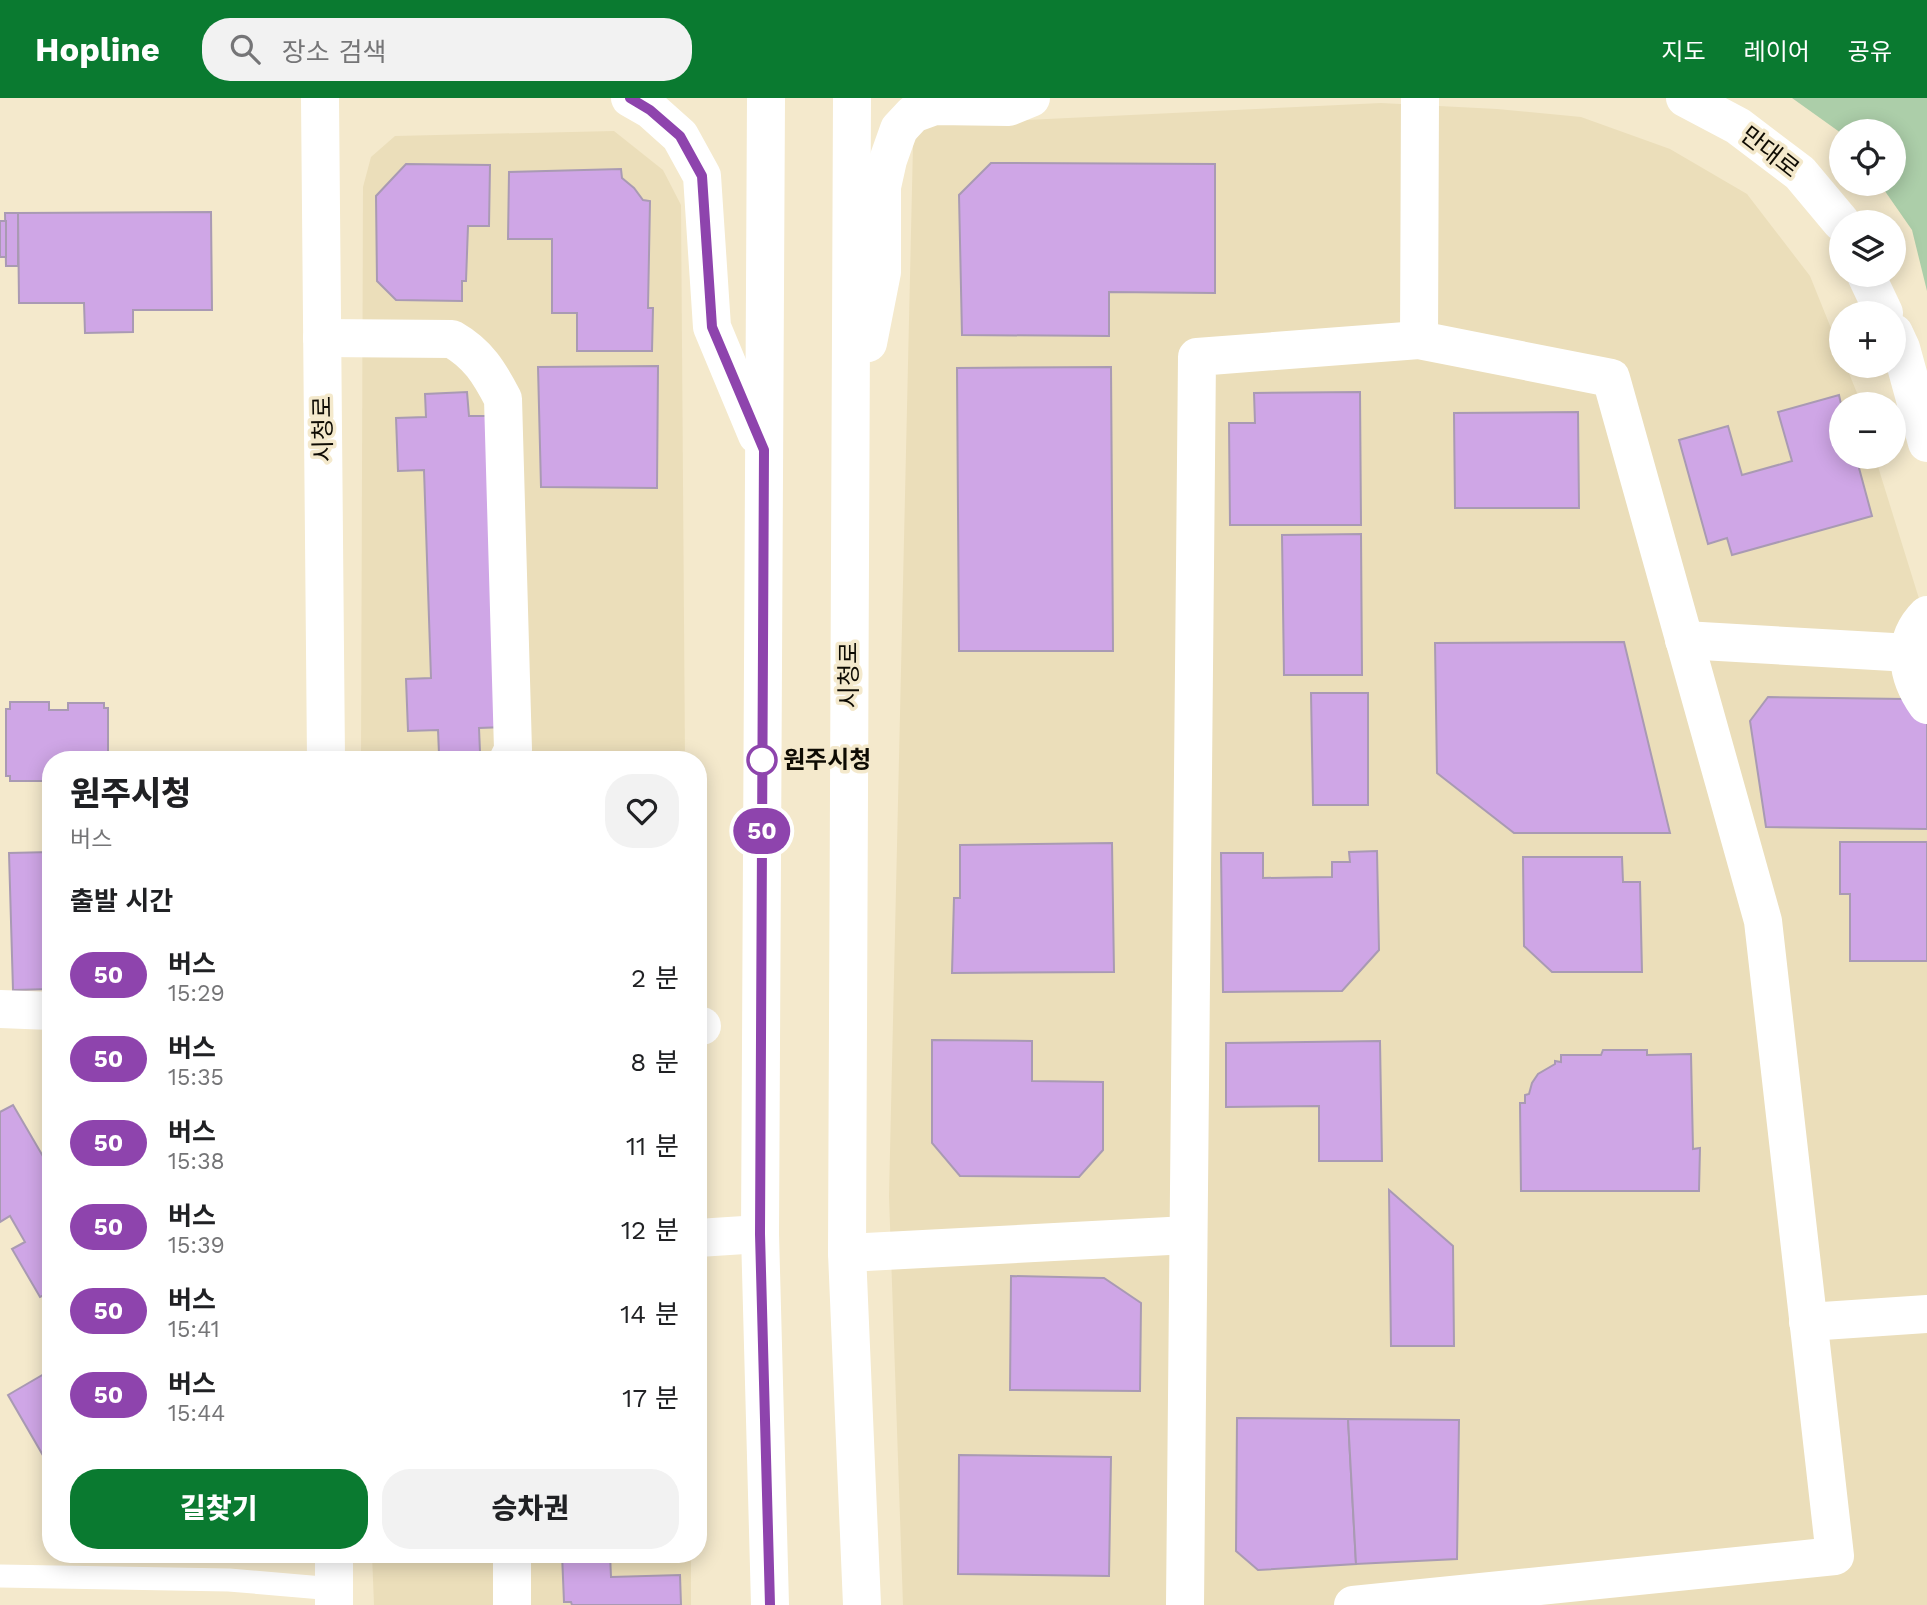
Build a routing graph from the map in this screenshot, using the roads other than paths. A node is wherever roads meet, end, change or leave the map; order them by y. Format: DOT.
graph roads {
  1 [pos="320,98"];
  2 [pos="630,98"];
  3 [pos="765,98"];
  4 [pos="852,98"];
  5 [pos="1031,98"];
  6 [pos="1420,98"];
  7 [pos="1685,98"];
  8 [pos="1831,210"];
  9 [pos="322,338"];
  10 [pos="1419,340"];
  11 [pos="1906,369"];
  12 [pos="850,428"];
  13 [pos="1927,443"];
  14 [pos="764,450"];
  15 [pos="1927,614"];
  16 [pos="1684,640"];
  17 [pos="1910,653"];
  18 [pos="1927,705"];
  19 [pos="326,751"];
  20 [pos="512,751"];
  21 [pos="0,1009"];
  22 [pos="42,1011"];
  23 [pos="760,1234"];
  24 [pos="1188,1235"];
  25 [pos="707,1237"];
  26 [pos="847,1253"];
  27 [pos="1927,1314"];
  28 [pos="1808,1322"];
  29 [pos="512,1563"];
  30 [pos="0,1576"];
  31 [pos="334,1583"];
  32 [pos="512,1605"];
  33 [pos="770,1605"];
  34 [pos="862,1605"];
  35 [pos="1185,1605"];
  36 [pos="1353,1605"];
  1 -- 9 [label="street, 시청로"];
  2 -- 14 [label="street"];
  3 -- 14 [label="street"];
  4 -- 12 [label="street, 시청로"];
  5 -- 12 [label="street"];
  6 -- 10 [label="street"];
  7 -- 8 [label="street, 만대로"];
  9 -- 19 [label="street, 시청로"];
  9 -- 20 [label="street"];
  10 -- 16 [label="street"];
  10 -- 24 [label="street"];
  11 -- 13 [label="street"];
  12 -- 26 [label="street, 시청로"];
  14 -- 23 [label="street"];
  15 -- 17 [label="street"];
  16 -- 17 [label="street"];
  16 -- 28 [label="street"];
  17 -- 18 [label="street"];
  21 -- 22 [label="street"];
  23 -- 25 [label="street"];
  23 -- 33 [label="street"];
  24 -- 26 [label="street"];
  24 -- 35 [label="street"];
  26 -- 34 [label="street, 시청로"];
  27 -- 28 [label="street"];
  28 -- 36 [label="street"];
  29 -- 32 [label="street"];
  30 -- 31 [label="lane"];
}
